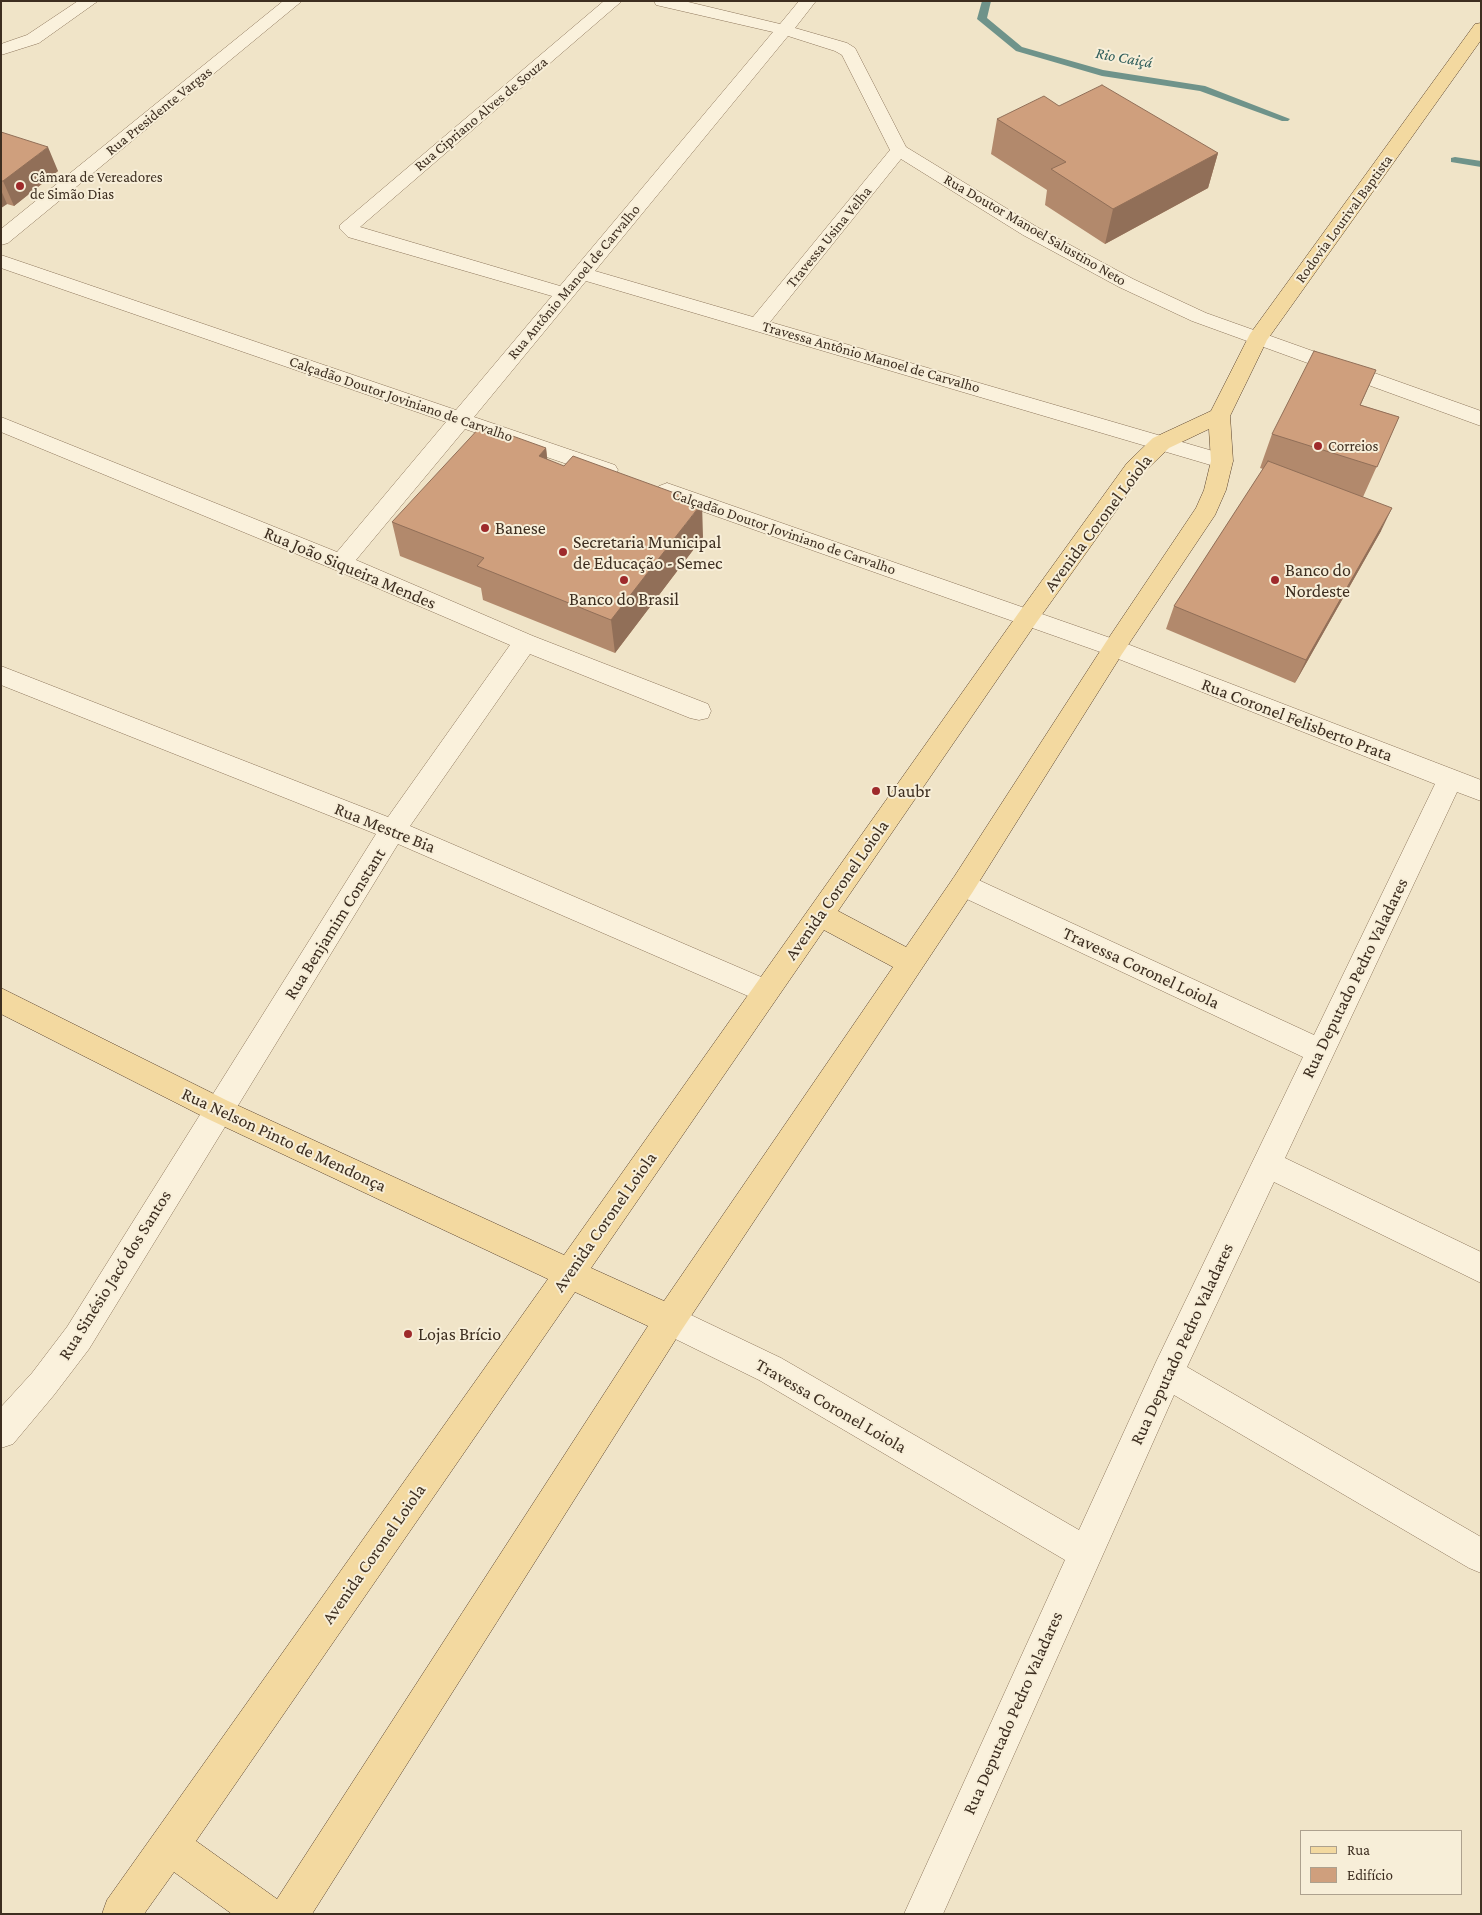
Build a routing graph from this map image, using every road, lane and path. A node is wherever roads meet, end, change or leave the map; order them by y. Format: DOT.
graph roads {
  1 [pos="294,1"];
  2 [pos="614,1"];
  3 [pos="662,1"];
  4 [pos="808,1"];
  5 [pos="81,3"];
  6 [pos="1481,28"];
  7 [pos="785,30"];
  8 [pos="1,50"];
  9 [pos="899,150"];
  10 [pos="1,239"];
  11 [pos="1,261"];
  12 [pos="582,273"];
  13 [pos="566,294"];
  14 [pos="758,324"];
  15 [pos="1257,339"];
  16 [pos="1219,416"];
  17 [pos="460,419"];
  18 [pos="1481,420"];
  19 [pos="1,424"];
  20 [pos="1161,443"];
  21 [pos="1222,461"];
  22 [pos="341,563"];
  23 [pos="1028,617"];
  24 [pos="525,642"];
  25 [pos="1114,648"];
  26 [pos="1,675"];
  27 [pos="699,711"];
  28 [pos="1450,780"];
  29 [pos="1481,791"];
  30 [pos="394,830"];
  31 [pos="963,885"];
  32 [pos="820,915"];
  33 [pos="911,963"];
  34 [pos="765,991"];
  35 [pos="1,1000"];
  36 [pos="1319,1051"];
  37 [pos="218,1110"];
  38 [pos="1267,1164"];
  39 [pos="1481,1268"];
  40 [pos="570,1273"];
  41 [pos="670,1320"];
  42 [pos="1167,1373"];
  43 [pos="1,1432"];
  44 [pos="1085,1552"];
  45 [pos="1481,1556"];
  46 [pos="170,1846"];
  47 [pos="121,1914"];
  48 [pos="265,1914"];
  49 [pos="290,1914"];
  50 [pos="923,1914"];
  1 -- 10 [label="street, Rua Presidente Vargas"];
  2 -- 13 [label="street, Rua Cipriano Alves de Souza"];
  3 -- 7 [label="street"];
  4 -- 7 [label="street, Rua Antônio Manoel de Carvalho"];
  5 -- 8 [label="street"];
  6 -- 15 [label="main road, Rodovia Lourival Baptista"];
  7 -- 9 [label="street"];
  7 -- 12 [label="street, Rua Antônio Manoel de Carvalho"];
  9 -- 14 [label="street, Travessa Usina Velha"];
  9 -- 15 [label="street, Rua Doutor Manoel Salustino Neto"];
  11 -- 17 [label="street, Calçadão Doutor Joviniano de Carvalho"];
  12 -- 13 [label="street, Rua Antônio Manoel de Carvalho"];
  12 -- 14 [label="street, Travessa Antônio Manoel de Carvalho"];
  13 -- 17 [label="street, Rua Antônio Manoel de Carvalho"];
  14 -- 20 [label="street, Travessa Antônio Manoel de Carvalho"];
  15 -- 16 [label="main road, Rodovia Lourival Baptista"];
  15 -- 18 [label="street, Rua Doutor Manoel Salustino Neto"];
  16 -- 20 [label="main road, Avenida Coronel Loiola"];
  16 -- 21 [label="main road"];
  17 -- 22 [label="street, Rua Antônio Manoel de Carvalho"];
  17 -- 23 [label="street, Calçadão Doutor Joviniano de Carvalho"];
  19 -- 22 [label="street, Rua João Siqueira Mendes"];
  20 -- 21 [label="street, Travessa Antônio Manoel de Carvalho"];
  20 -- 23 [label="main road, Avenida Coronel Loiola"];
  21 -- 25 [label="main road"];
  22 -- 24 [label="street, Rua João Siqueira Mendes"];
  23 -- 25 [label="street, Calçadão Doutor Joviniano de Carvalho"];
  23 -- 32 [label="main road, Avenida Coronel Loiola"];
  24 -- 27 [label="street, Rua João Siqueira Mendes"];
  24 -- 30 [label="street, Rua Benjamim Constant"];
  25 -- 28 [label="street, Rua Coronel Felisberto Prata"];
  25 -- 31 [label="main road"];
  26 -- 30 [label="street, Rua Mestre Bia"];
  28 -- 29 [label="street, Rua Coronel Felisberto Prata"];
  28 -- 36 [label="street, Rua Deputado Pedro Valadares"];
  30 -- 34 [label="street, Rua Mestre Bia"];
  30 -- 37 [label="street, Rua Benjamim Constant"];
  31 -- 33 [label="main road"];
  31 -- 36 [label="street, Travessa Coronel Loiola"];
  32 -- 33 [label="main road"];
  32 -- 34 [label="main road, Avenida Coronel Loiola"];
  33 -- 41 [label="main road"];
  34 -- 40 [label="main road, Avenida Coronel Loiola"];
  35 -- 37 [label="main road, Rua Nelson Pinto de Mendonça"];
  36 -- 38 [label="street, Rua Deputado Pedro Valadares"];
  37 -- 40 [label="main road, Rua Nelson Pinto de Mendonça"];
  37 -- 43 [label="street, Rua Sinésio Jacó dos Santos"];
  38 -- 39 [label="street"];
  38 -- 42 [label="street, Rua Deputado Pedro Valadares"];
  40 -- 41 [label="main road, Travessa Coronel Loiola"];
  40 -- 46 [label="main road, Avenida Coronel Loiola"];
  41 -- 44 [label="street, Travessa Coronel Loiola"];
  41 -- 49 [label="main road"];
  42 -- 44 [label="street, Rua Deputado Pedro Valadares"];
  42 -- 45 [label="street"];
  44 -- 50 [label="street, Rua Deputado Pedro Valadares"];
  46 -- 47 [label="main road, Avenida Coronel Loiola"];
  46 -- 48 [label="main road"];
}
